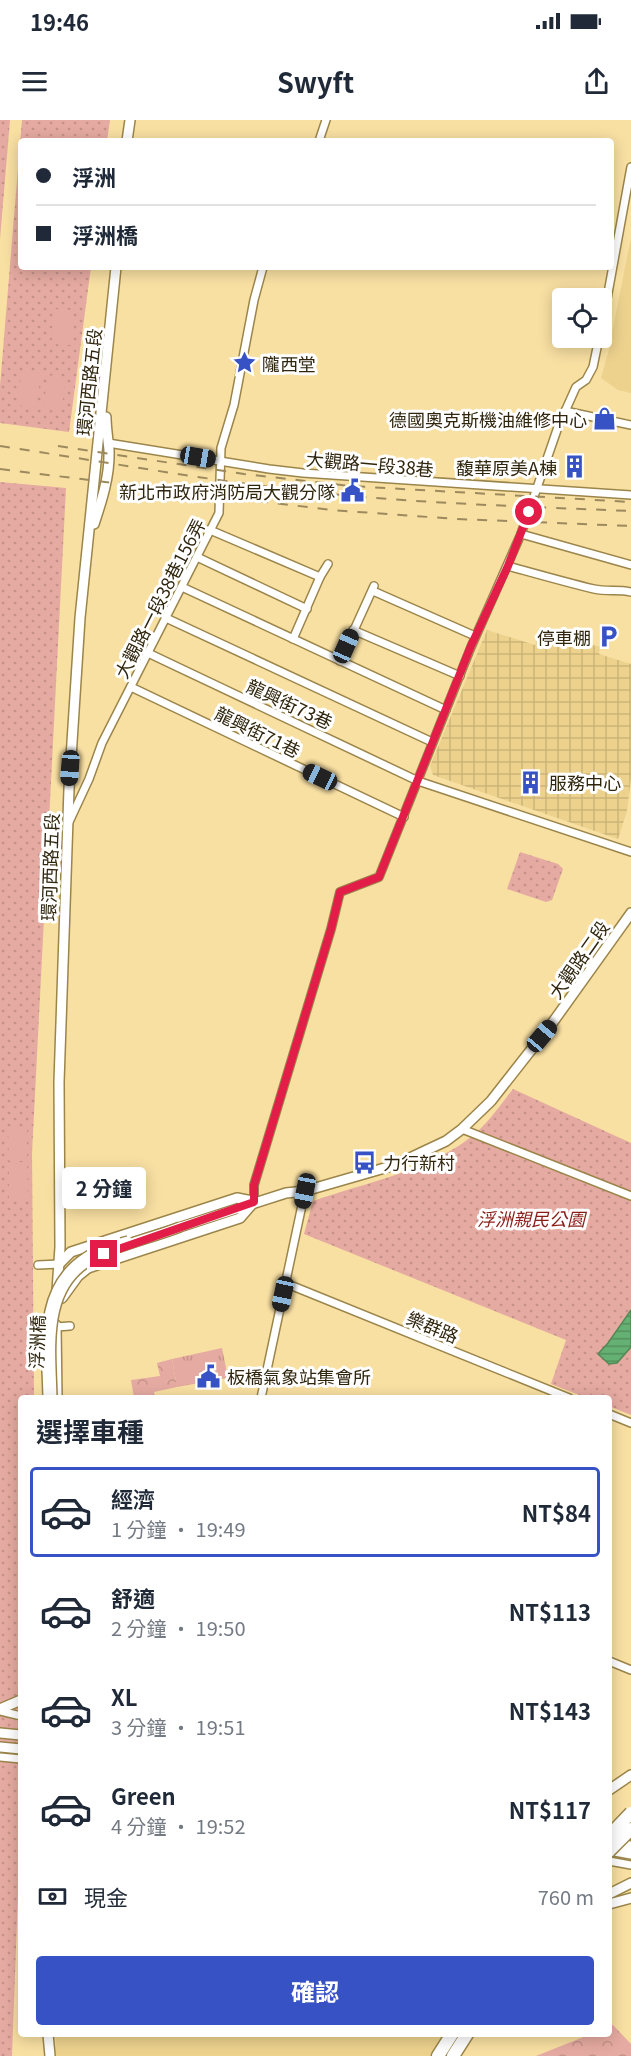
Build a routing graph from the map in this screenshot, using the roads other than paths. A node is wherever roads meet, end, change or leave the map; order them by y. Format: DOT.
graph roads {
  1 [pos="130,120"];
  2 [pos="326,120"];
  3 [pos="128,138"];
  4 [pos="320,138"];
  5 [pos="631,167"];
  6 [pos="614,260"];
  7 [pos="116,270"];
  8 [pos="262,270"];
  9 [pos="612,270"];
  10 [pos="609,288"];
  11 [pos="597,348"];
  12 [pos="105,381"];
  13 [pos="565,411"];
  14 [pos="631,425"];
  15 [pos="108,443"];
  16 [pos="220,461"];
  17 [pos="537,490"];
  18 [pos="631,495"];
  19 [pos="210,530"];
  20 [pos="522,534"];
  21 [pos="89,542"];
  22 [pos="197,557"];
  23 [pos="328,564"];
  24 [pos="631,565"];
  25 [pos="508,566"];
  26 [pos="320,577"];
  27 [pos="182,587"];
  28 [pos="631,592"];
  29 [pos="307,609"];
  30 [pos="166,618"];
  31 [pos="353,630"];
  32 [pos="475,636"];
  33 [pos="293,639"];
  34 [pos="148,653"];
  35 [pos="340,661"];
  36 [pos="460,676"];
  37 [pos="131,687"];
  38 [pos="446,710"];
  39 [pos="432,742"];
  40 [pos="418,781"];
  41 [pos="404,817"];
  42 [pos="67,828"];
  43 [pos="631,852"];
  44 [pos="631,913"];
  45 [pos="462,1129"];
  46 [pos="305,1191"];
  47 [pos="631,1196"];
  48 [pos="254,1202"];
  49 [pos="180,1227"];
  50 [pos="59,1264"];
  51 [pos="38,1265"];
  52 [pos="88,1268"];
  53 [pos="285,1283"];
  54 [pos="56,1308"];
  55 [pos="70,1326"];
  56 [pos="56,1327"];
  57 [pos="47,1395"];
  58 [pos="52,1395"];
  59 [pos="57,1395"];
  60 [pos="262,1395"];
  61 [pos="562,1395"];
  62 [pos="612,1415"];
  63 [pos="631,1423"];
  64 [pos="612,1662"];
  65 [pos="631,1670"];
  66 [pos="18,1696"];
  67 [pos="18,1701"];
  68 [pos="0,1705"];
  69 [pos="0,1710"];
  70 [pos="18,1715"];
  71 [pos="0,1733"];
  72 [pos="18,1735"];
  73 [pos="0,1747"];
  74 [pos="18,1749"];
  75 [pos="0,1757"];
  76 [pos="18,1759"];
  77 [pos="631,1775"];
  78 [pos="612,1788"];
  79 [pos="631,1814"];
  80 [pos="631,1829"];
  81 [pos="612,1832"];
  82 [pos="612,1836"];
  83 [pos="631,1839"];
  84 [pos="612,1843"];
  85 [pos="631,1846"];
  86 [pos="612,1847"];
  87 [pos="612,1851"];
  88 [pos="631,1854"];
  89 [pos="612,1862"];
  90 [pos="631,1865"];
  91 [pos="631,1883"];
  92 [pos="612,1892"];
  93 [pos="631,1898"];
  94 [pos="612,1903"];
  95 [pos="48,2037"];
  96 [pos="450,2037"];
  97 [pos="465,2037"];
  98 [pos="50,2056"];
  99 [pos="438,2056"];
  100 [pos="453,2056"];
  1 -- 3 [label="street"];
  2 -- 4 [label="street"];
  5 -- 6 [label="street"];
  7 -- 12 [label="street, 環河西路五段"];
  8 -- 16 [label="street, 大觀路一段38巷156弄"];
  9 -- 10 [label="street"];
  11 -- 13 [label="street"];
  12 -- 15 [label="street"];
  12 -- 21 [label="street, 環河西路五段"];
  13 -- 14 [label="street"];
  13 -- 17 [label="street"];
  15 -- 16 [label="street, 大觀路一段38巷"];
  15 -- 21 [label="street"];
  16 -- 17 [label="street, 大觀路一段38巷"];
  16 -- 19 [label="street, 大觀路一段38巷156弄"];
  17 -- 18 [label="street, 大觀路一段38巷"];
  17 -- 20 [label="street"];
  19 -- 22 [label="street, 大觀路一段38巷156弄"];
  19 -- 26 [label="street"];
  20 -- 24 [label="street"];
  20 -- 25 [label="street"];
  21 -- 42 [label="street, 環河西路五段"];
  22 -- 27 [label="street, 大觀路一段38巷156弄"];
  22 -- 29 [label="street"];
  23 -- 26 [label="street"];
  25 -- 28 [label="street"];
  25 -- 32 [label="street"];
  26 -- 29 [label="street"];
  27 -- 30 [label="street, 大觀路一段38巷156弄"];
  27 -- 33 [label="street"];
  29 -- 33 [label="street"];
  30 -- 34 [label="street, 大觀路一段38巷156弄"];
  30 -- 39 [label="street"];
  31 -- 32 [label="street"];
  31 -- 35 [label="street"];
  31 -- 36 [label="street"];
  32 -- 36 [label="street"];
  33 -- 35 [label="street"];
  34 -- 37 [label="street, 大觀路一段38巷156弄"];
  34 -- 40 [label="street, 龍興街73巷"];
  35 -- 38 [label="street"];
  36 -- 38 [label="street"];
  37 -- 41 [label="street, 龍興街71巷"];
  37 -- 42 [label="street, 大觀路一段38巷156弄"];
  38 -- 39 [label="street"];
  39 -- 40 [label="street"];
  40 -- 41 [label="street"];
  40 -- 43 [label="street, 龍興街73巷"];
  41 -- 48 [label="street"];
  42 -- 50 [label="street, 環河西路五段"];
  44 -- 45 [label="street, 大觀路二段"];
  45 -- 46 [label="street, 大觀路二段"];
  45 -- 47 [label="street"];
  46 -- 48 [label="street, 大觀路二段"];
  46 -- 53 [label="street"];
  48 -- 49 [label="street, 浮洲橋"];
  48 -- 50 [label="street"];
  48 -- 52 [label="street"];
  49 -- 57 [label="street, bridge"];
  49 -- 58 [label="street, 浮洲橋, bridge"];
  50 -- 51 [label="street"];
  50 -- 52 [label="street"];
  50 -- 54 [label="street, 環河西路五段"];
  52 -- 54 [label="street"];
  53 -- 60 [label="street"];
  53 -- 61 [label="street, 樂群路"];
  54 -- 56 [label="street, 環河西路五段"];
  55 -- 56 [label="street"];
  56 -- 59 [label="street, 環河西路五段"];
  62 -- 63 [label="street"];
  64 -- 65 [label="street"];
  66 -- 68 [label="street"];
  67 -- 69 [label="street"];
  69 -- 70 [label="street"];
  71 -- 72 [label="street"];
  73 -- 74 [label="street"];
  75 -- 76 [label="street"];
  77 -- 78 [label="street"];
  79 -- 81 [label="highway, bridge"];
  80 -- 86 [label="highway, bridge"];
  82 -- 83 [label="street, bridge"];
  84 -- 85 [label="street"];
  87 -- 88 [label="street"];
  89 -- 90 [label="street"];
  91 -- 92 [label="street"];
  93 -- 94 [label="street"];
  95 -- 98 [label="street"];
  96 -- 99 [label="highway"];
  97 -- 100 [label="highway"];
}
